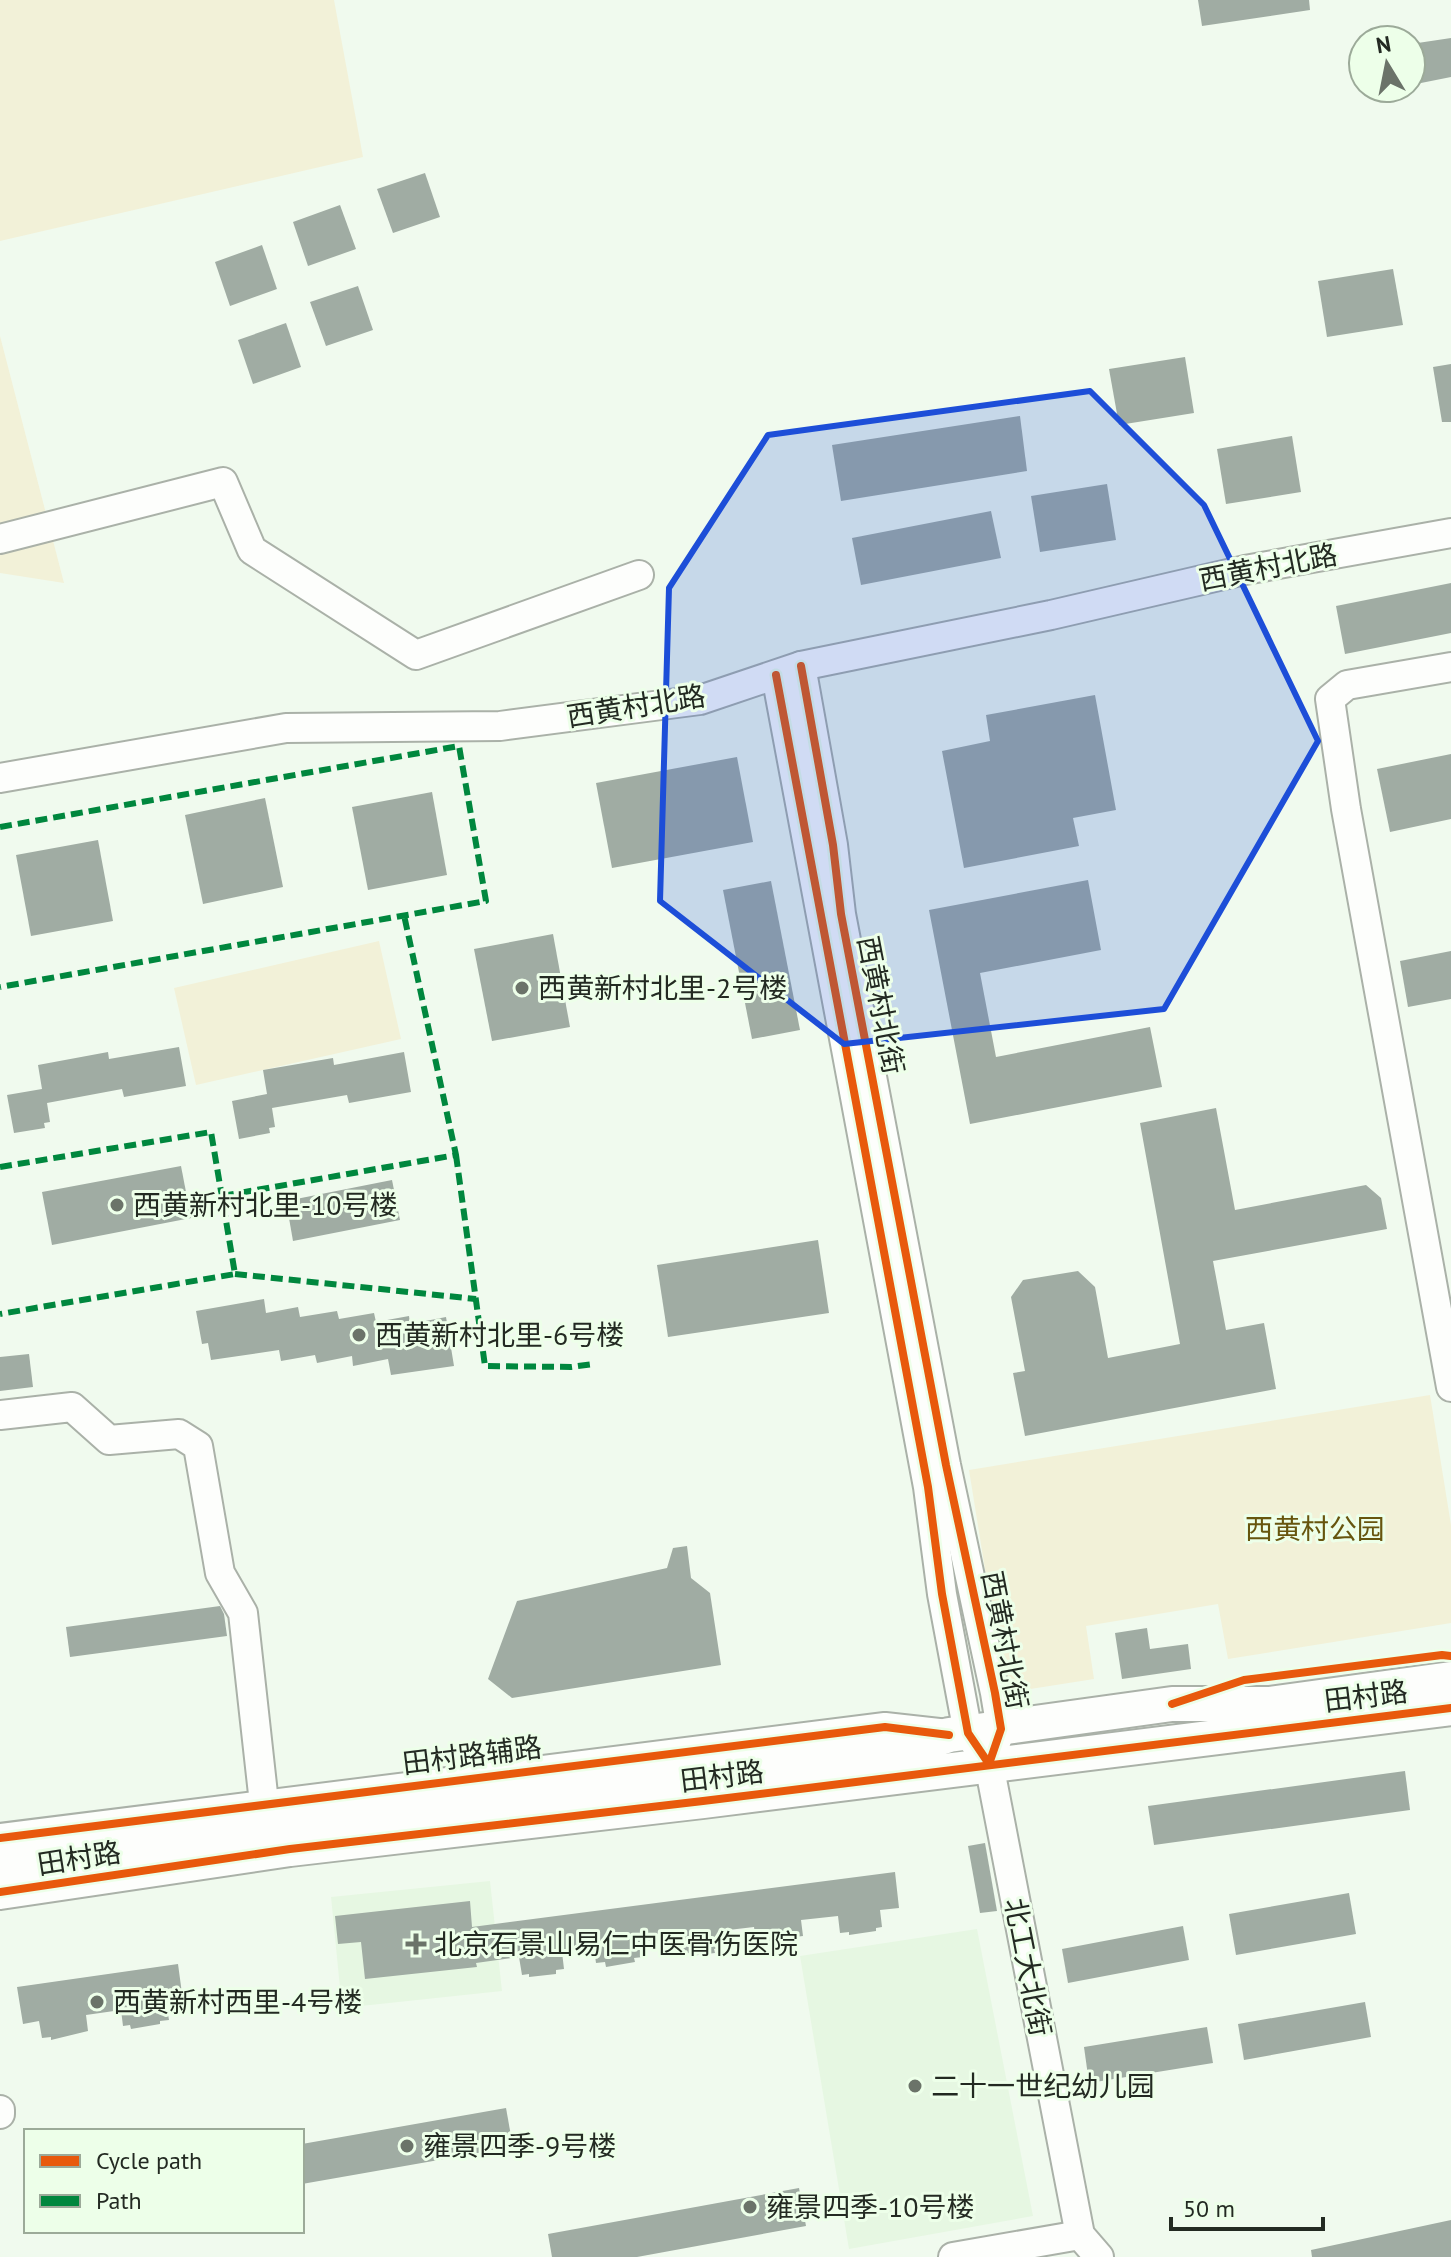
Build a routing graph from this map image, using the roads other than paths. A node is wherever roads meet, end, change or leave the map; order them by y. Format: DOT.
graph roads {
  1 [pos="1451,533"];
  2 [pos="0,539"];
  3 [pos="639,575"];
  4 [pos="1451,667"];
  5 [pos="789,670"];
  6 [pos="0,778"];
  7 [pos="1451,1387"];
  8 [pos="0,1415"];
  9 [pos="1451,1679"];
  10 [pos="1451,1708"];
  11 [pos="973,1732"];
  12 [pos="989,1764"];
  13 [pos="264,1803"];
  14 [pos="164,1829"];
  15 [pos="0,1838"];
  16 [pos="0,1862"];
  17 [pos="0,1892"];
  18 [pos="1080,2235"];
  19 [pos="953,2257"];
  20 [pos="1099,2257"];
  1 -- 5 [label="street, 西黄村北路"];
  2 -- 3 [label="street"];
  4 -- 7 [label="street"];
  5 -- 6 [label="street, 西黄村北路"];
  5 -- 11 [label="street, 西黄村北街"];
  8 -- 13 [label="street"];
  9 -- 11 [label="main road, 田村路"];
  10 -- 12 [label="main road, 田村路"];
  11 -- 12 [label="street, 西黄村北街"];
  11 -- 13 [label="street, 田村路辅路"];
  11 -- 14 [label="main road, 田村路"];
  12 -- 17 [label="main road, 田村路"];
  12 -- 18 [label="street, 北工大北街"];
  13 -- 14 [label="street, 田村路辅路"];
  14 -- 15 [label="street, 田村路辅路"];
  14 -- 16 [label="main road, 田村路"];
  18 -- 19 [label="street"];
  18 -- 20 [label="street, 北工大北街"];
}
